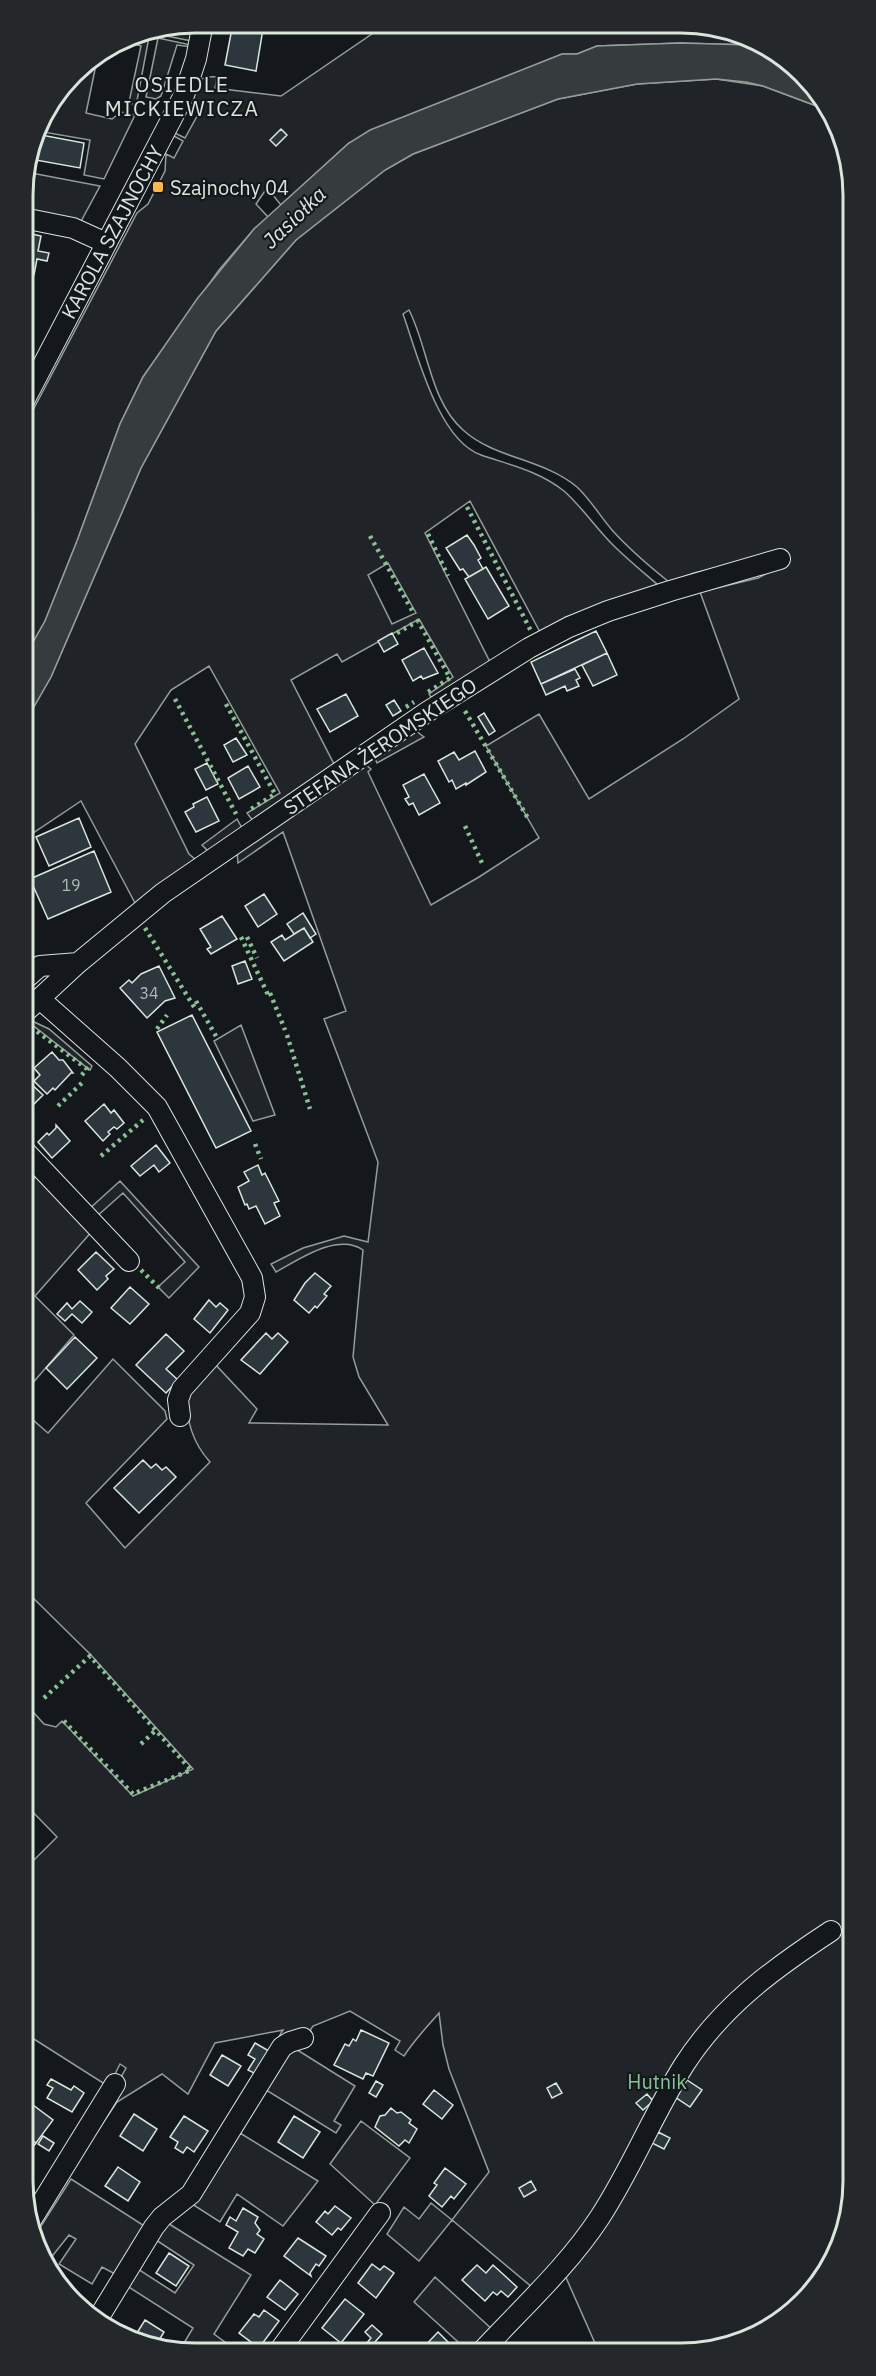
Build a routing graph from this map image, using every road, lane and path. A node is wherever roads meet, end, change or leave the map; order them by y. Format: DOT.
graph roads {
  1 [pos="200,33"];
  2 [pos="33,220"];
  3 [pos="106,243"];
  4 [pos="33,379"];
  5 [pos="780,559"];
  6 [pos="78,963"];
  7 [pos="33,971"];
  8 [pos="40,999"];
  9 [pos="33,1005"];
  10 [pos="33,1159"];
  11 [pos="129,1260"];
  12 [pos="180,1416"];
  13 [pos="831,1931"];
  14 [pos="303,2038"];
  15 [pos="114,2084"];
  16 [pos="36,2212"];
  17 [pos="380,2213"];
  18 [pos="101,2313"];
  19 [pos="285,2343"];
  20 [pos="490,2343"];
  1 -- 3 [label="street, KAROLA SZAJNOCHY"];
  2 -- 3 [label="street"];
  3 -- 4 [label="street, KAROLA SZAJNOCHY"];
  5 -- 6 [label="street, STEFANA ŻEROMSKIEGO"];
  6 -- 7 [label="street"];
  6 -- 8 [label="street, STEFANA ŻEROMSKIEGO"];
  8 -- 9 [label="street, STEFANA ŻEROMSKIEGO"];
  8 -- 12 [label="street"];
  10 -- 11 [label="street"];
  13 -- 20 [label="street"];
  14 -- 18 [label="street"];
  15 -- 16 [label="street"];
  17 -- 19 [label="street"];
}
